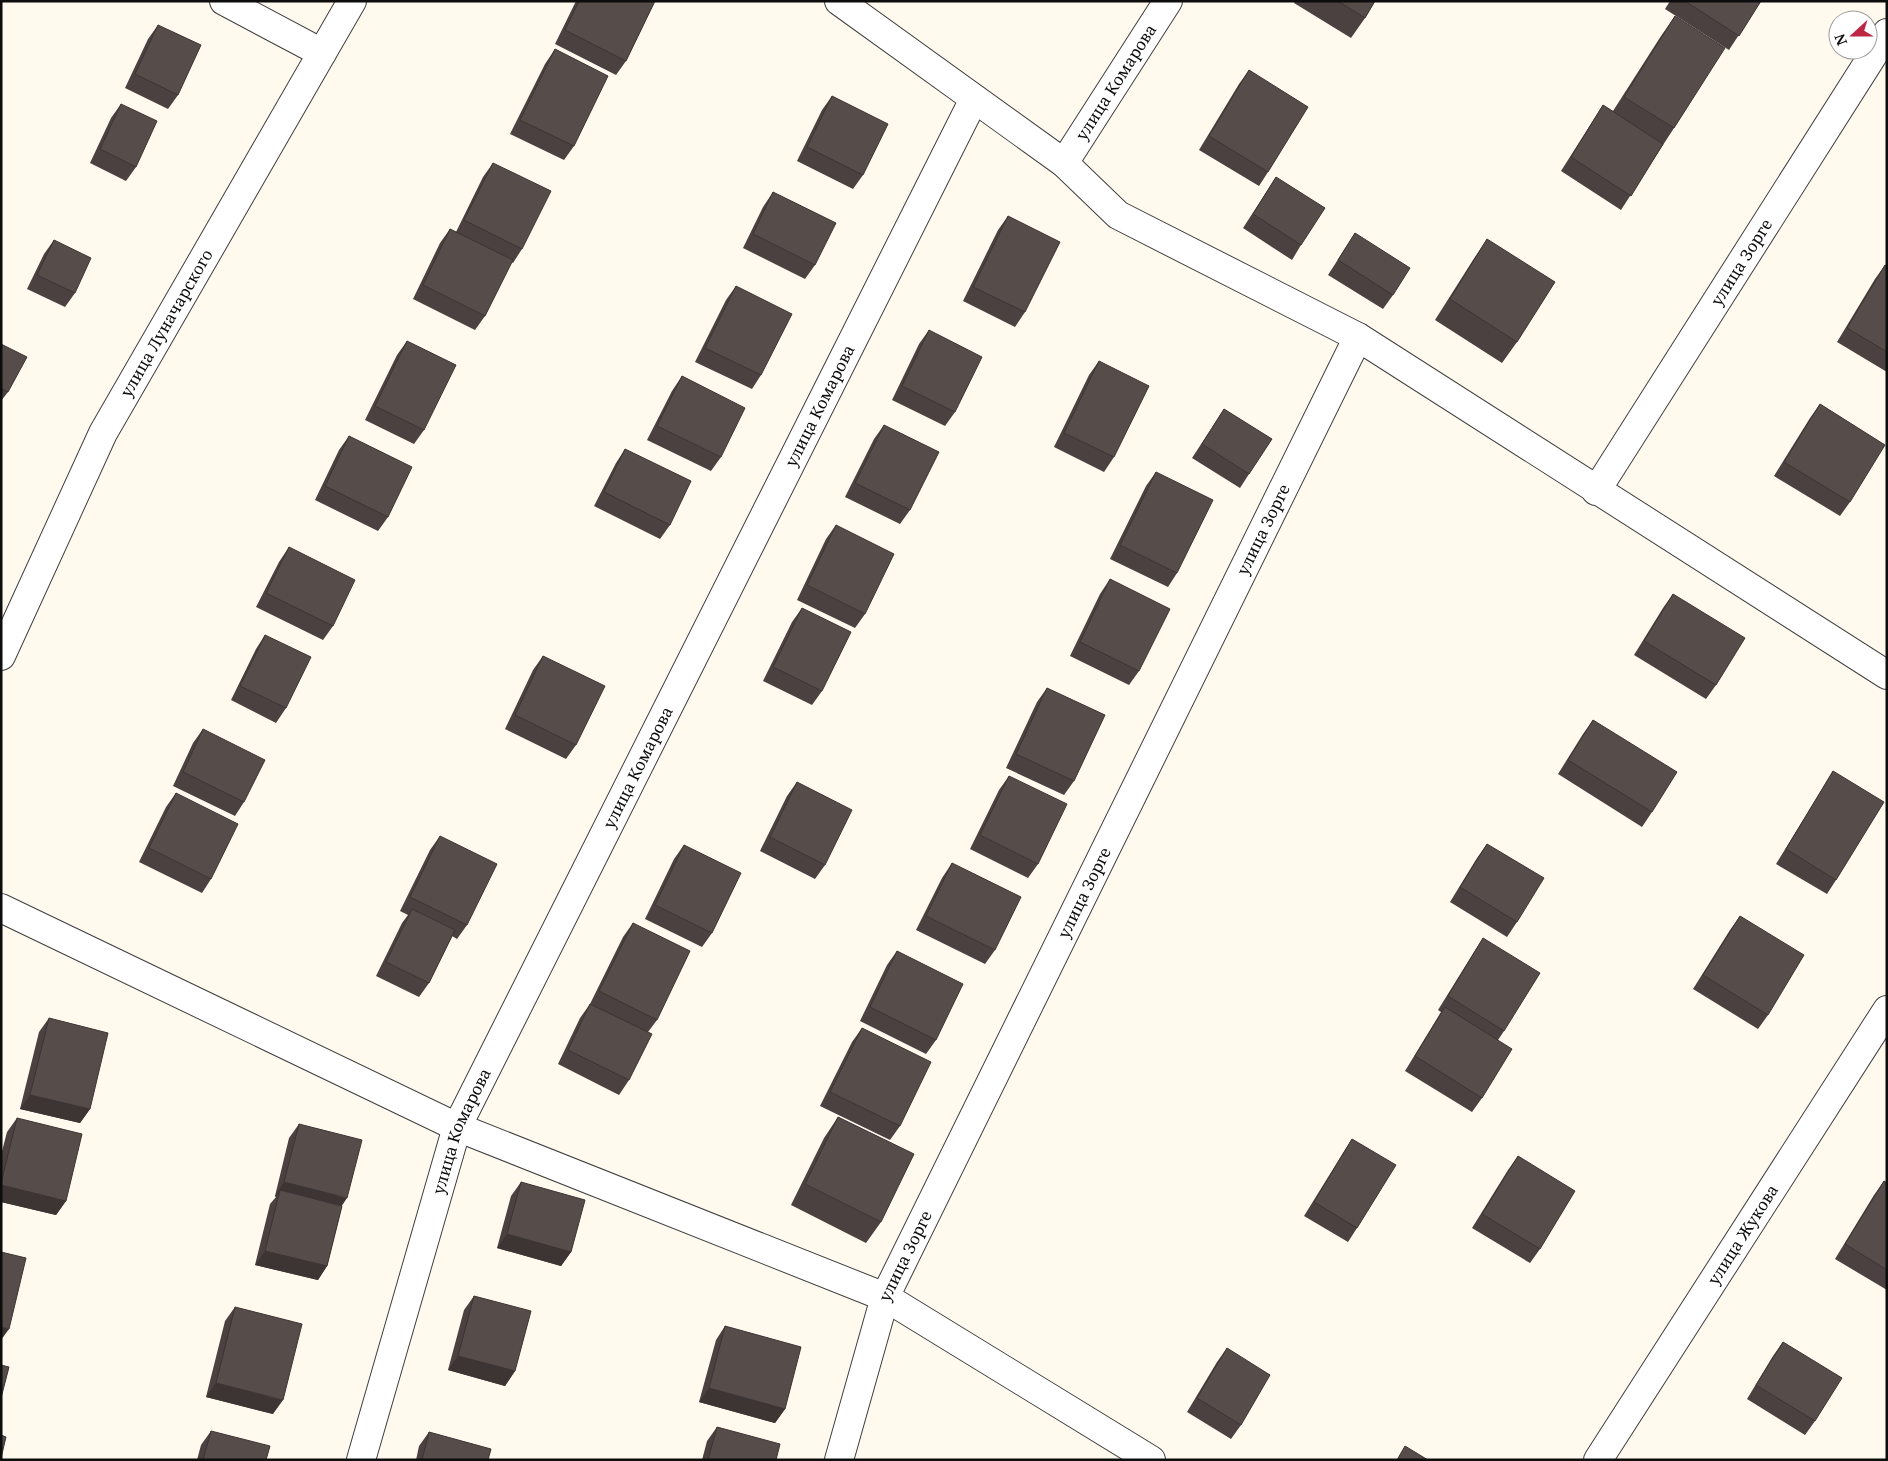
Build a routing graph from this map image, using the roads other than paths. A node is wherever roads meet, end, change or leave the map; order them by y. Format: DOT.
graph roads {
  1 [pos="224,1"];
  2 [pos="352,1"];
  3 [pos="839,1"];
  4 [pos="1168,1"];
  5 [pos="1887,34"];
  6 [pos="322,53"];
  7 [pos="974,98"];
  8 [pos="1064,163"];
  9 [pos="1358,337"];
  10 [pos="1596,491"];
  11 [pos="1,656"];
  12 [pos="1887,675"];
  13 [pos="1,908"];
  14 [pos="1887,1010"];
  15 [pos="457,1127"];
  16 [pos="885,1297"];
  17 [pos="361,1460"];
  18 [pos="839,1460"];
  19 [pos="1151,1460"];
  20 [pos="1598,1460"];
  1 -- 6 [label="street"];
  2 -- 6 [label="street, улица Луначарского"];
  3 -- 7 [label="street"];
  4 -- 8 [label="street, улица Комарова"];
  5 -- 10 [label="street, улица Зорге"];
  6 -- 11 [label="street, улица Луначарского"];
  7 -- 8 [label="street"];
  7 -- 15 [label="street, улица Комарова"];
  8 -- 9 [label="street"];
  9 -- 10 [label="street"];
  9 -- 16 [label="street, улица Зорге"];
  10 -- 12 [label="street"];
  13 -- 15 [label="street"];
  14 -- 20 [label="street, улица Жукова"];
  15 -- 16 [label="street"];
  15 -- 17 [label="street, улица Комарова"];
  16 -- 18 [label="street, улица Зорге"];
  16 -- 19 [label="street"];
}
